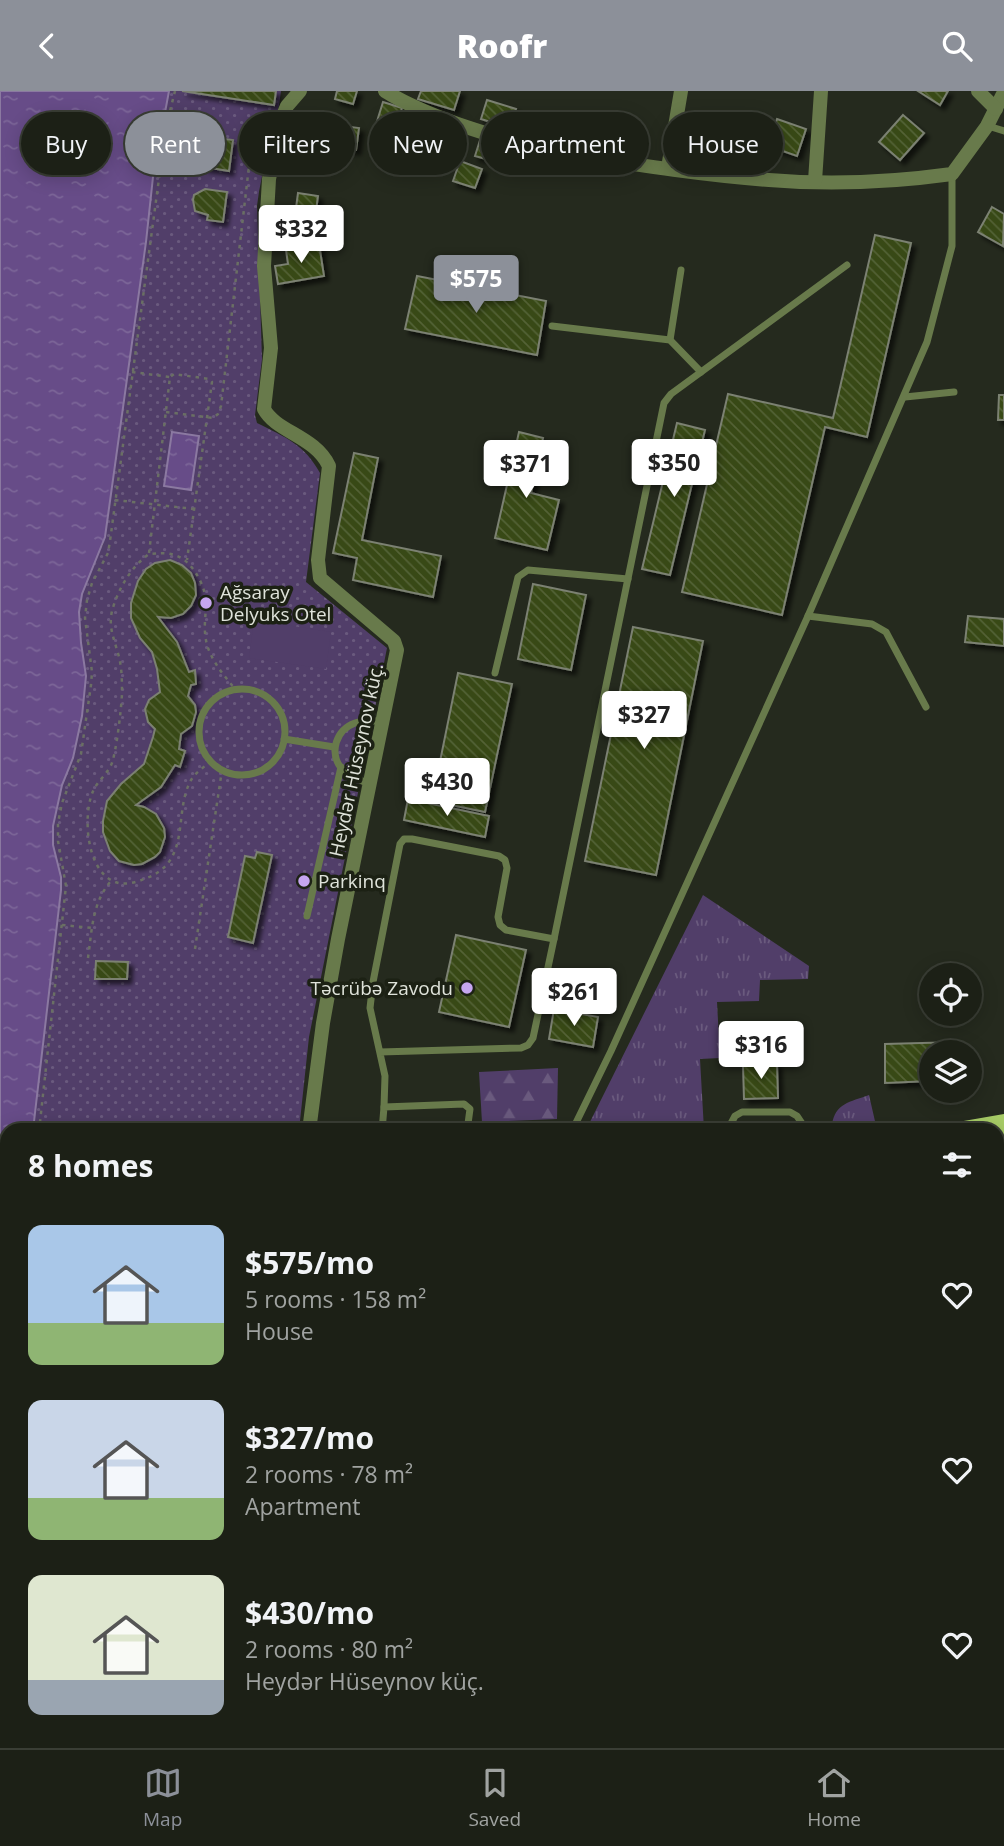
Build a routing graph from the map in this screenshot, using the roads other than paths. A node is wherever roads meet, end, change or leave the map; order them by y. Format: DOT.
graph roads {
  1 [pos="300,91"];
  2 [pos="385,91"];
  3 [pos="681,91"];
  4 [pos="821,91"];
  5 [pos="978,91"];
  6 [pos="1004,92"];
  7 [pos="996,109"];
  8 [pos="677,112"];
  9 [pos="987,126"];
  10 [pos="1004,131"];
  11 [pos="663,167"];
  12 [pos="952,174"];
  13 [pos="728,175"];
  14 [pos="815,181"];
  15 [pos="847,265"];
  16 [pos="681,270"];
  17 [pos="552,326"];
  18 [pos="670,340"];
  19 [pos="701,372"];
  20 [pos="954,392"];
  21 [pos="905,397"];
  22 [pos="628,579"];
  23 [pos="807,616"];
  24 [pos="495,673"];
  25 [pos="926,707"];
  26 [pos="383,721"];
  27 [pos="284,739"];
  28 [pos="334,747"];
  29 [pos="341,767"];
  30 [pos="370,784"];
  31 [pos="307,916"];
  32 [pos="554,939"];
  33 [pos="380,1052"];
  34 [pos="384,1107"];
  35 [pos="310,1123"];
  36 [pos="383,1123"];
  37 [pos="468,1123"];
  38 [pos="576,1123"];
  39 [pos="731,1123"];
  40 [pos="802,1123"];
  1 -- 26 [label="street, Heydər Hüseynov küç."];
  2 -- 11 [label="street"];
  3 -- 8 [label="street"];
  4 -- 14 [label="street"];
  5 -- 7 [label="street"];
  6 -- 7 [label="street"];
  7 -- 9 [label="street"];
  9 -- 10 [label="lane"];
  9 -- 12 [label="street"];
  12 -- 14 [label="street"];
  12 -- 21 [label="lane"];
  13 -- 14 [label="street"];
  15 -- 19 [label="lane"];
  16 -- 18 [label="lane"];
  17 -- 18 [label="lane"];
  18 -- 19 [label="lane"];
  19 -- 22 [label="lane"];
  20 -- 21 [label="lane"];
  21 -- 23 [label="lane"];
  22 -- 24 [label="lane"];
  22 -- 32 [label="lane"];
  23 -- 25 [label="lane"];
  23 -- 38 [label="lane"];
  26 -- 28 [label="lane"];
  26 -- 30 [label="street, Heydər Hüseynov küç."];
  27 -- 27 [label="lane"];
  27 -- 28 [label="lane"];
  28 -- 29 [label="lane"];
  29 -- 30 [label="lane"];
  29 -- 31 [label="lane"];
  30 -- 35 [label="street, Heydər Hüseynov küç."];
  32 -- 33 [label="lane"];
  32 -- 33 [label="lane"];
  33 -- 34 [label="lane"];
  34 -- 36 [label="lane"];
  34 -- 37 [label="lane"];
  39 -- 40 [label="lane"];
}
